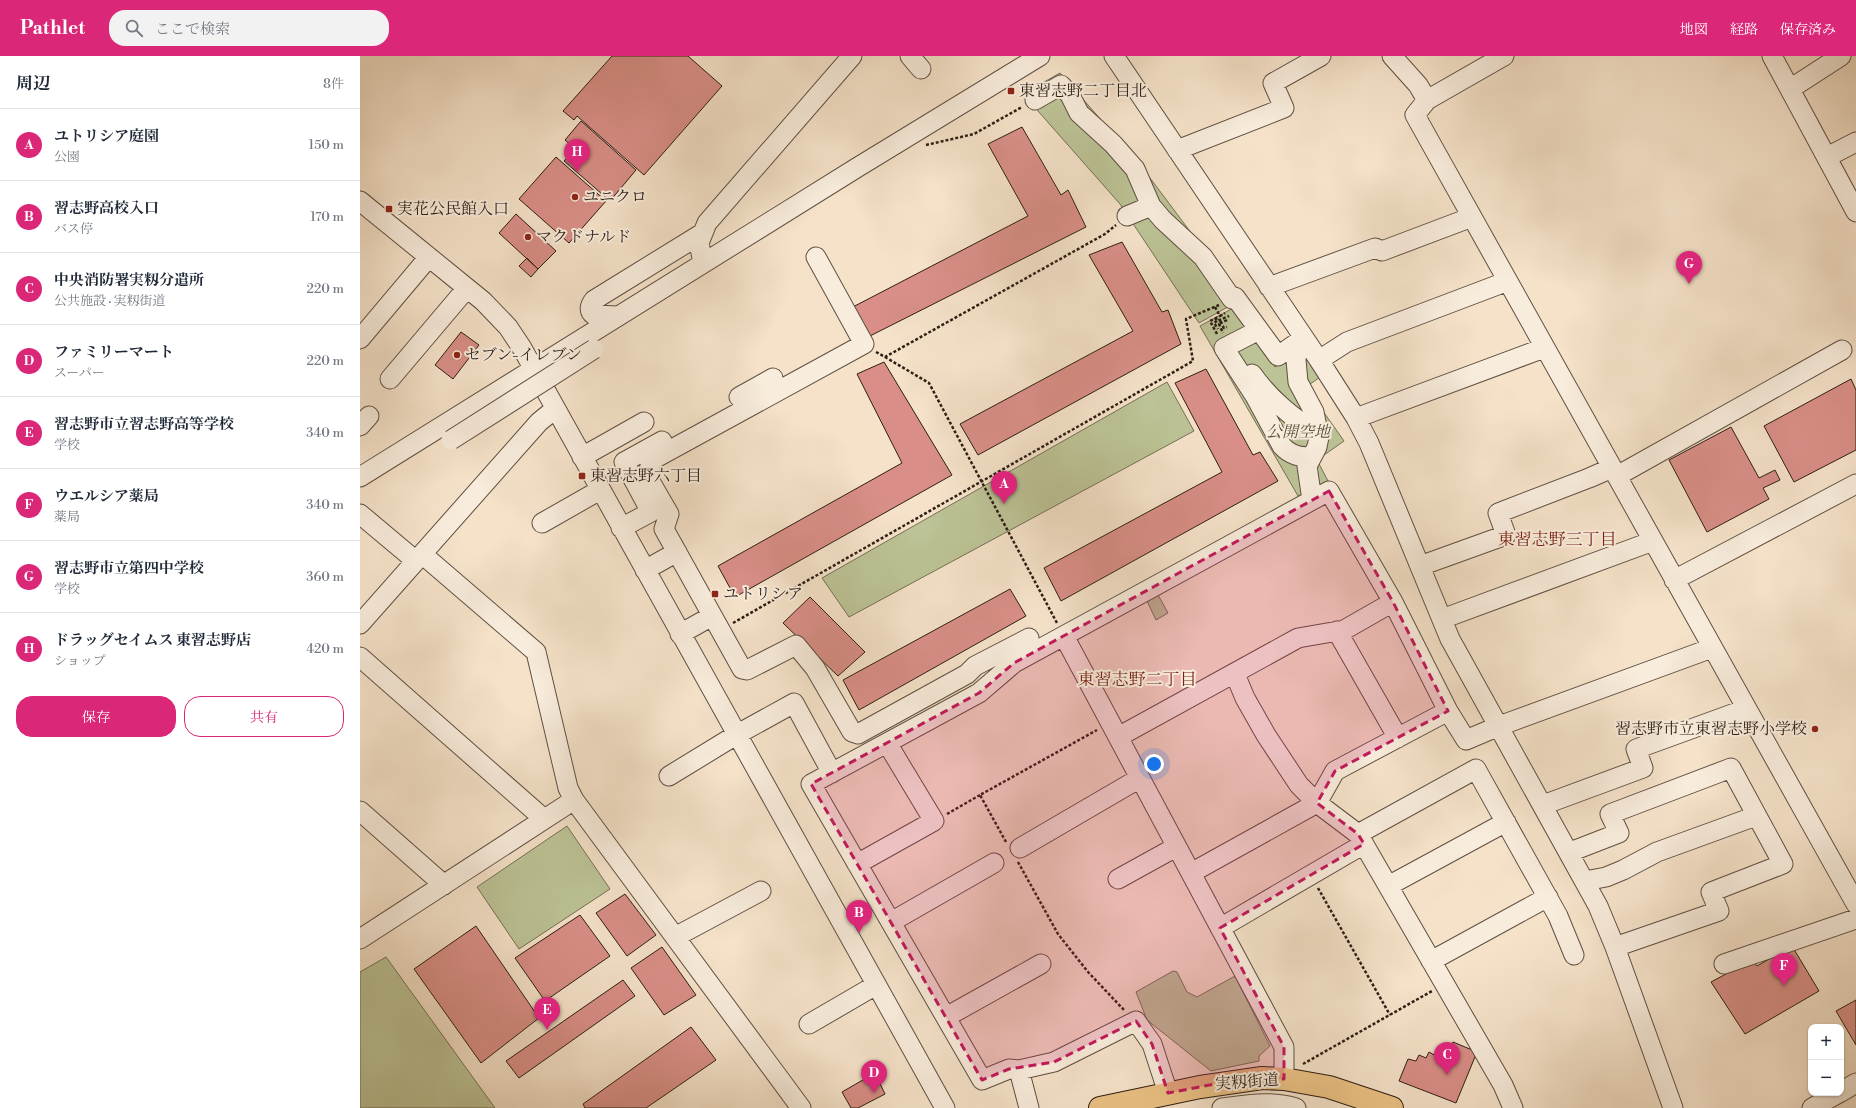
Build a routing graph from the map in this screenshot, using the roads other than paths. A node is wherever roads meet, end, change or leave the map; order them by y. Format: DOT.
graph roads {
  1 [pos="852,56"];
  2 [pos="1040,56"];
  3 [pos="1114,56"];
  4 [pos="1321,56"];
  5 [pos="1392,56"];
  6 [pos="1504,56"];
  7 [pos="1772,56"];
  8 [pos="1841,56"];
  9 [pos="1790,89"];
  10 [pos="1035,100"];
  11 [pos="1427,100"];
  12 [pos="1856,142"];
  13 [pos="1177,150"];
  14 [pos="1827,157"];
  15 [pos="360,201"];
  16 [pos="1856,212"];
  17 [pos="1472,217"];
  18 [pos="701,234"];
  19 [pos="429,257"];
  20 [pos="816,257"];
  21 [pos="703,263"];
  22 [pos="1508,281"];
  23 [pos="1269,287"];
  24 [pos="467,288"];
  25 [pos="618,316"];
  26 [pos="1259,330"];
  27 [pos="1231,335"];
  28 [pos="360,339"];
  29 [pos="1544,348"];
  30 [pos="594,350"];
  31 [pos="1842,350"];
  32 [pos="1319,360"];
  33 [pos="533,369"];
  34 [pos="773,378"];
  35 [pos="390,379"];
  36 [pos="555,409"];
  37 [pos="1356,418"];
  38 [pos="644,422"];
  39 [pos="1318,430"];
  40 [pos="451,440"];
  41 [pos="1312,456"];
  42 [pos="582,457"];
  43 [pos="1615,472"];
  44 [pos="360,477"];
  45 [pos="1856,484"];
  46 [pos="600,490"];
  47 [pos="1312,500"];
  48 [pos="360,514"];
  49 [pos="542,523"];
  50 [pos="621,528"];
  51 [pos="1653,541"];
  52 [pos="677,552"];
  53 [pos="419,558"];
  54 [pos="1420,566"];
  55 [pos="645,570"];
  56 [pos="1674,580"];
  57 [pos="1393,602"];
  58 [pos="1442,619"];
  59 [pos="716,623"];
  60 [pos="360,624"];
  61 [pos="1337,631"];
  62 [pos="680,634"];
  63 [pos="1064,636"];
  64 [pos="1029,638"];
  65 [pos="1712,648"];
  66 [pos="360,657"];
  67 [pos="1235,674"];
  68 [pos="1746,709"];
  69 [pos="1448,711"];
  70 [pos="1498,726"];
  71 [pos="1114,730"];
  72 [pos="736,735"];
  73 [pos="1398,738"];
  74 [pos="887,743"];
  75 [pos="832,773"];
  76 [pos="669,776"];
  77 [pos="1140,778"];
  78 [pos="574,800"];
  79 [pos="1317,803"];
  80 [pos="1543,805"];
  81 [pos="360,811"];
  82 [pos="1756,816"];
  83 [pos="544,819"];
  84 [pos="1506,822"];
  85 [pos="1361,839"];
  86 [pos="1176,847"];
  87 [pos="1015,850"];
  88 [pos="1570,852"];
  89 [pos="994,863"];
  90 [pos="857,864"];
  91 [pos="1191,873"];
  92 [pos="1118,879"];
  93 [pos="1585,881"];
  94 [pos="444,884"];
  95 [pos="1388,886"];
  96 [pos="761,891"];
  97 [pos="1853,893"];
  98 [pos="1548,897"];
  99 [pos="1856,919"];
  100 [pos="891,922"];
  101 [pos="1220,928"];
  102 [pos="675,937"];
  103 [pos="360,939"];
  104 [pos="1615,947"];
  105 [pos="1574,955"];
  106 [pos="1431,961"];
  107 [pos="1041,964"];
  108 [pos="1724,964"];
  109 [pos="876,985"];
  110 [pos="946,1017"];
  111 [pos="809,1024"];
  112 [pos="1019,1070"];
  113 [pos="1284,1072"];
  114 [pos="1848,1089"];
  115 [pos="1168,1093"];
  116 [pos="801,1108"];
  117 [pos="945,1108"];
  118 [pos="1029,1108"];
  119 [pos="1100,1108"];
  120 [pos="1222,1108"];
  121 [pos="1296,1108"];
  122 [pos="1392,1108"];
  123 [pos="1513,1108"];
  124 [pos="1673,1108"];
  125 [pos="1812,1108"];
  1 -- 18 [label="street"];
  2 -- 21 [label="street"];
  3 -- 13 [label="street"];
  4 -- 13 [label="street"];
  5 -- 11 [label="street"];
  6 -- 11 [label="street"];
  7 -- 9 [label="street"];
  8 -- 9 [label="street"];
  9 -- 14 [label="street"];
  10 -- 26 [label="street"];
  11 -- 17 [label="street"];
  12 -- 14 [label="street"];
  13 -- 23 [label="street"];
  14 -- 16 [label="street"];
  15 -- 19 [label="street"];
  17 -- 22 [label="street"];
  17 -- 23 [label="street"];
  18 -- 21 [label="street"];
  18 -- 25 [label="street"];
  19 -- 24 [label="street"];
  19 -- 28 [label="street"];
  20 -- 52 [label="street"];
  21 -- 25 [label="street"];
  22 -- 29 [label="street"];
  22 -- 32 [label="street"];
  23 -- 32 [label="street"];
  24 -- 33 [label="street"];
  24 -- 35 [label="street"];
  25 -- 33 [label="street"];
  26 -- 27 [label="street"];
  26 -- 39 [label="street"];
  27 -- 39 [label="street"];
  27 -- 41 [label="street"];
  29 -- 37 [label="street"];
  29 -- 43 [label="street"];
  30 -- 40 [label="street, bridge"];
  31 -- 43 [label="street"];
  32 -- 37 [label="street"];
  33 -- 36 [label="street"];
  33 -- 44 [label="street"];
  34 -- 50 [label="street"];
  36 -- 42 [label="street"];
  36 -- 53 [label="street"];
  37 -- 54 [label="street"];
  38 -- 42 [label="street"];
  39 -- 41 [label="street"];
  41 -- 47 [label="street"];
  42 -- 46 [label="street"];
  43 -- 51 [label="street"];
  43 -- 54 [label="street"];
  45 -- 56 [label="street"];
  46 -- 49 [label="street"];
  46 -- 50 [label="street"];
  47 -- 57 [label="street"];
  47 -- 63 [label="street"];
  48 -- 53 [label="street"];
  50 -- 55 [label="street"];
  51 -- 56 [label="street"];
  51 -- 58 [label="street"];
  52 -- 55 [label="street"];
  52 -- 59 [label="street"];
  53 -- 60 [label="street"];
  53 -- 78 [label="street"];
  54 -- 58 [label="street"];
  55 -- 62 [label="street"];
  56 -- 65 [label="street"];
  57 -- 61 [label="street"];
  57 -- 69 [label="street"];
  58 -- 70 [label="street"];
  59 -- 62 [label="street"];
  59 -- 64 [label="street"];
  61 -- 67 [label="street"];
  61 -- 73 [label="street"];
  62 -- 72 [label="street"];
  63 -- 71 [label="street"];
  63 -- 74 [label="street"];
  65 -- 68 [label="street"];
  65 -- 70 [label="street"];
  66 -- 83 [label="street"];
  67 -- 71 [label="street"];
  67 -- 79 [label="street"];
  68 -- 80 [label="street"];
  68 -- 97 [label="street"];
  69 -- 70 [label="street"];
  69 -- 73 [label="street"];
  70 -- 80 [label="street"];
  71 -- 77 [label="street"];
  72 -- 75 [label="street"];
  72 -- 76 [label="street"];
  72 -- 109 [label="street"];
  73 -- 79 [label="street"];
  74 -- 75 [label="street"];
  74 -- 90 [label="street"];
  75 -- 90 [label="street"];
  77 -- 86 [label="street"];
  77 -- 87 [label="street"];
  78 -- 83 [label="street"];
  78 -- 102 [label="street"];
  79 -- 85 [label="street"];
  79 -- 91 [label="street"];
  80 -- 88 [label="street"];
  81 -- 94 [label="street"];
  82 -- 88 [label="street"];
  82 -- 93 [label="street"];
  82 -- 104 [label="street"];
  83 -- 94 [label="street"];
  84 -- 85 [label="street"];
  84 -- 95 [label="street"];
  84 -- 98 [label="street"];
  85 -- 95 [label="street"];
  85 -- 101 [label="street"];
  86 -- 91 [label="street"];
  86 -- 92 [label="street"];
  88 -- 93 [label="street"];
  89 -- 100 [label="street"];
  90 -- 100 [label="street"];
  91 -- 101 [label="street"];
  93 -- 104 [label="street"];
  94 -- 103 [label="street"];
  95 -- 106 [label="street"];
  96 -- 102 [label="street"];
  98 -- 105 [label="street"];
  98 -- 106 [label="street"];
  99 -- 108 [label="street"];
  100 -- 110 [label="street"];
  101 -- 113 [label="street"];
  102 -- 116 [label="street"];
  104 -- 124 [label="street"];
  106 -- 123 [label="street"];
  107 -- 110 [label="street"];
  109 -- 111 [label="street"];
  109 -- 117 [label="street"];
  110 -- 112 [label="street"];
  112 -- 115 [label="street"];
  112 -- 118 [label="street"];
  113 -- 115 [label="main road, 実籾街道"];
  113 -- 122 [label="main road, 実籾街道"];
  114 -- 125 [label="street"];
  115 -- 119 [label="main road, 実籾街道"];
  120 -- 121 [label="street"];
}
